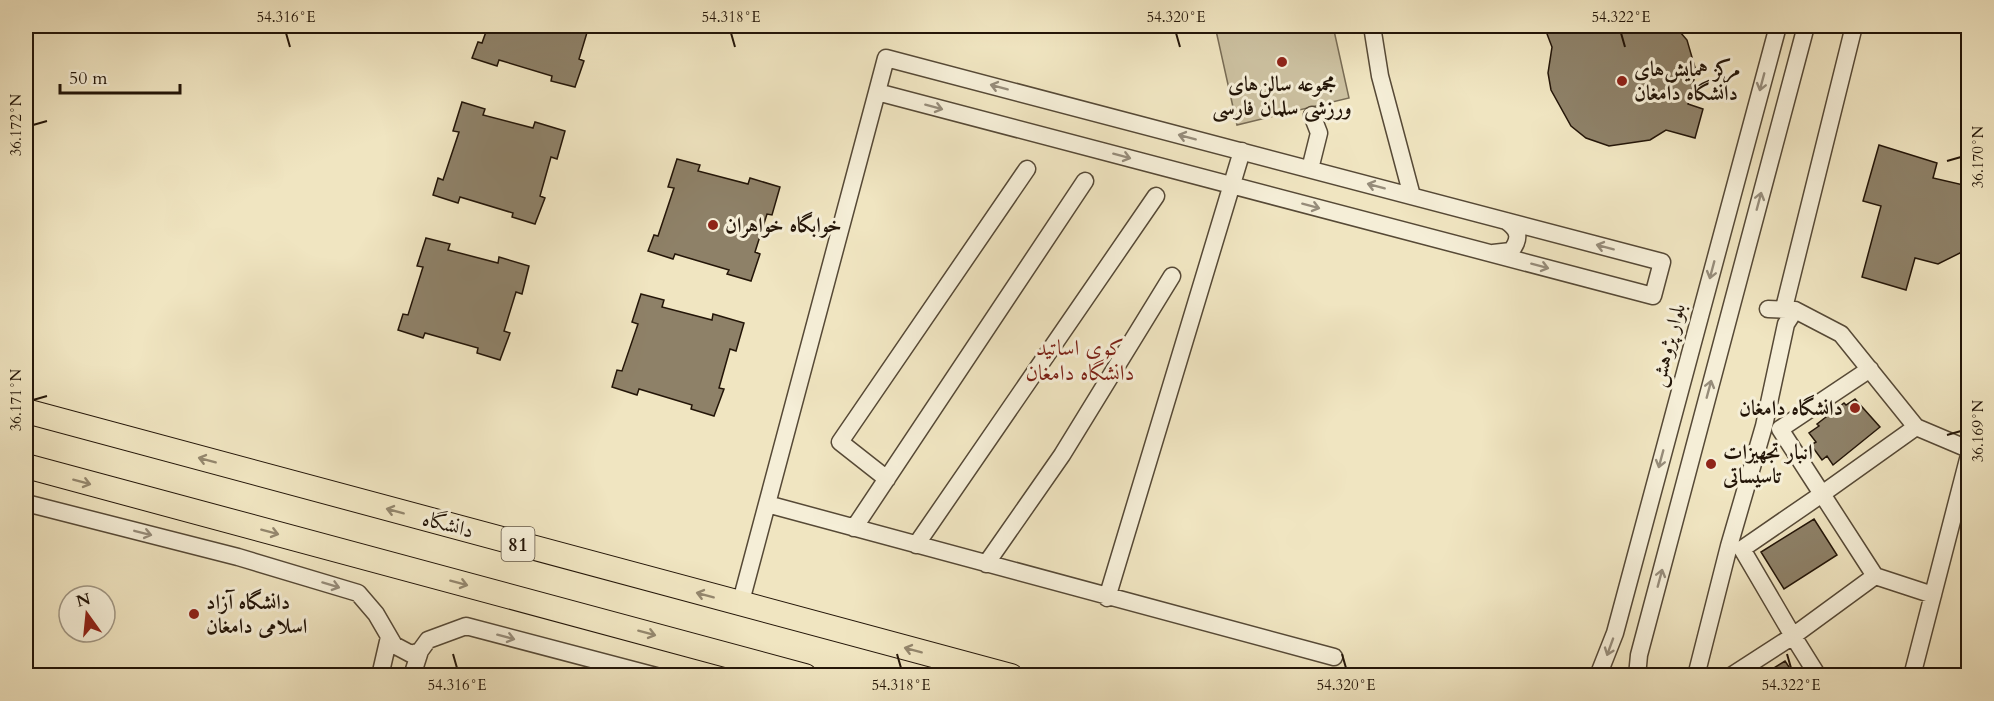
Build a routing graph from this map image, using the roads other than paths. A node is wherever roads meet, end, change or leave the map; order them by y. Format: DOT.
graph roads {
  1 [pos="1372,26"];
  2 [pos="1778,26"];
  3 [pos="1806,26"];
  4 [pos="1854,26"];
  5 [pos="877,92"];
  6 [pos="1312,115"];
  7 [pos="1242,151"];
  8 [pos="1027,169"];
  9 [pos="1310,169"];
  10 [pos="1085,181"];
  11 [pos="1233,185"];
  12 [pos="1156,196"];
  13 [pos="1412,196"];
  14 [pos="1506,221"];
  15 [pos="1487,252"];
  16 [pos="1172,276"];
  17 [pos="1782,309"];
  18 [pos="1870,369"];
  19 [pos="26,411"];
  20 [pos="1917,427"];
  21 [pos="1772,428"];
  22 [pos="1968,449"];
  23 [pos="1968,459"];
  24 [pos="26,466"];
  25 [pos="887,479"];
  26 [pos="1822,494"];
  27 [pos="26,502"];
  28 [pos="767,504"];
  29 [pos="854,528"];
  30 [pos="916,545"];
  31 [pos="1736,547"];
  32 [pos="986,564"];
  33 [pos="1875,576"];
  34 [pos="1933,595"];
  35 [pos="1107,598"];
  36 [pos="740,605"];
  37 [pos="1793,636"];
  38 [pos="389,637"];
  39 [pos="420,651"];
  40 [pos="1334,657"];
  41 [pos="380,675"];
  42 [pos="412,675"];
  43 [pos="656,675"];
  44 [pos="805,675"];
  45 [pos="1011,675"];
  46 [pos="1598,675"];
  47 [pos="1637,675"];
  48 [pos="1696,675"];
  49 [pos="1731,675"];
  50 [pos="1818,675"];
  51 [pos="1912,675"];
  1 -- 13 [label="street"];
  2 -- 46 [label="street, بلوار پژوهش, one-way"];
  47 -- 3 [label="street, one-way"];
  4 -- 17 [label="street"];
  7 -- 5 [label="street, one-way"];
  5 -- 11 [label="street, one-way"];
  5 -- 28 [label="street"];
  6 -- 9 [label="street"];
  7 -- 9 [label="street"];
  7 -- 11 [label="street"];
  8 -- 25 [label="street"];
  13 -- 9 [label="street, one-way"];
  10 -- 25 [label="street"];
  11 -- 15 [label="street, one-way"];
  11 -- 35 [label="street"];
  12 -- 30 [label="street"];
  13 -- 14 [label="street"];
  14 -- 15 [label="street"];
  15 -- 14 [label="street, one-way"];
  16 -- 32 [label="street"];
  17 -- 18 [label="street"];
  17 -- 21 [label="street"];
  18 -- 20 [label="street"];
  18 -- 21 [label="street"];
  36 -- 19 [label="highway, دانشگاه / 81, one-way"];
  20 -- 22 [label="street"];
  20 -- 26 [label="street"];
  21 -- 26 [label="street"];
  21 -- 31 [label="street"];
  23 -- 34 [label="street"];
  24 -- 44 [label="highway, one-way"];
  25 -- 29 [label="street"];
  26 -- 31 [label="street"];
  26 -- 33 [label="street"];
  27 -- 38 [label="street, one-way"];
  28 -- 29 [label="street"];
  28 -- 36 [label="street"];
  29 -- 30 [label="street"];
  30 -- 32 [label="street"];
  31 -- 37 [label="street"];
  31 -- 48 [label="street"];
  32 -- 35 [label="street"];
  33 -- 34 [label="street"];
  33 -- 37 [label="street"];
  34 -- 51 [label="street"];
  35 -- 40 [label="street"];
  45 -- 36 [label="highway, دانشگاه / 81, one-way"];
  37 -- 49 [label="street"];
  37 -- 50 [label="street"];
  38 -- 39 [label="street"];
  38 -- 41 [label="street"];
  39 -- 42 [label="street"];
  39 -- 43 [label="street, one-way"];
}
